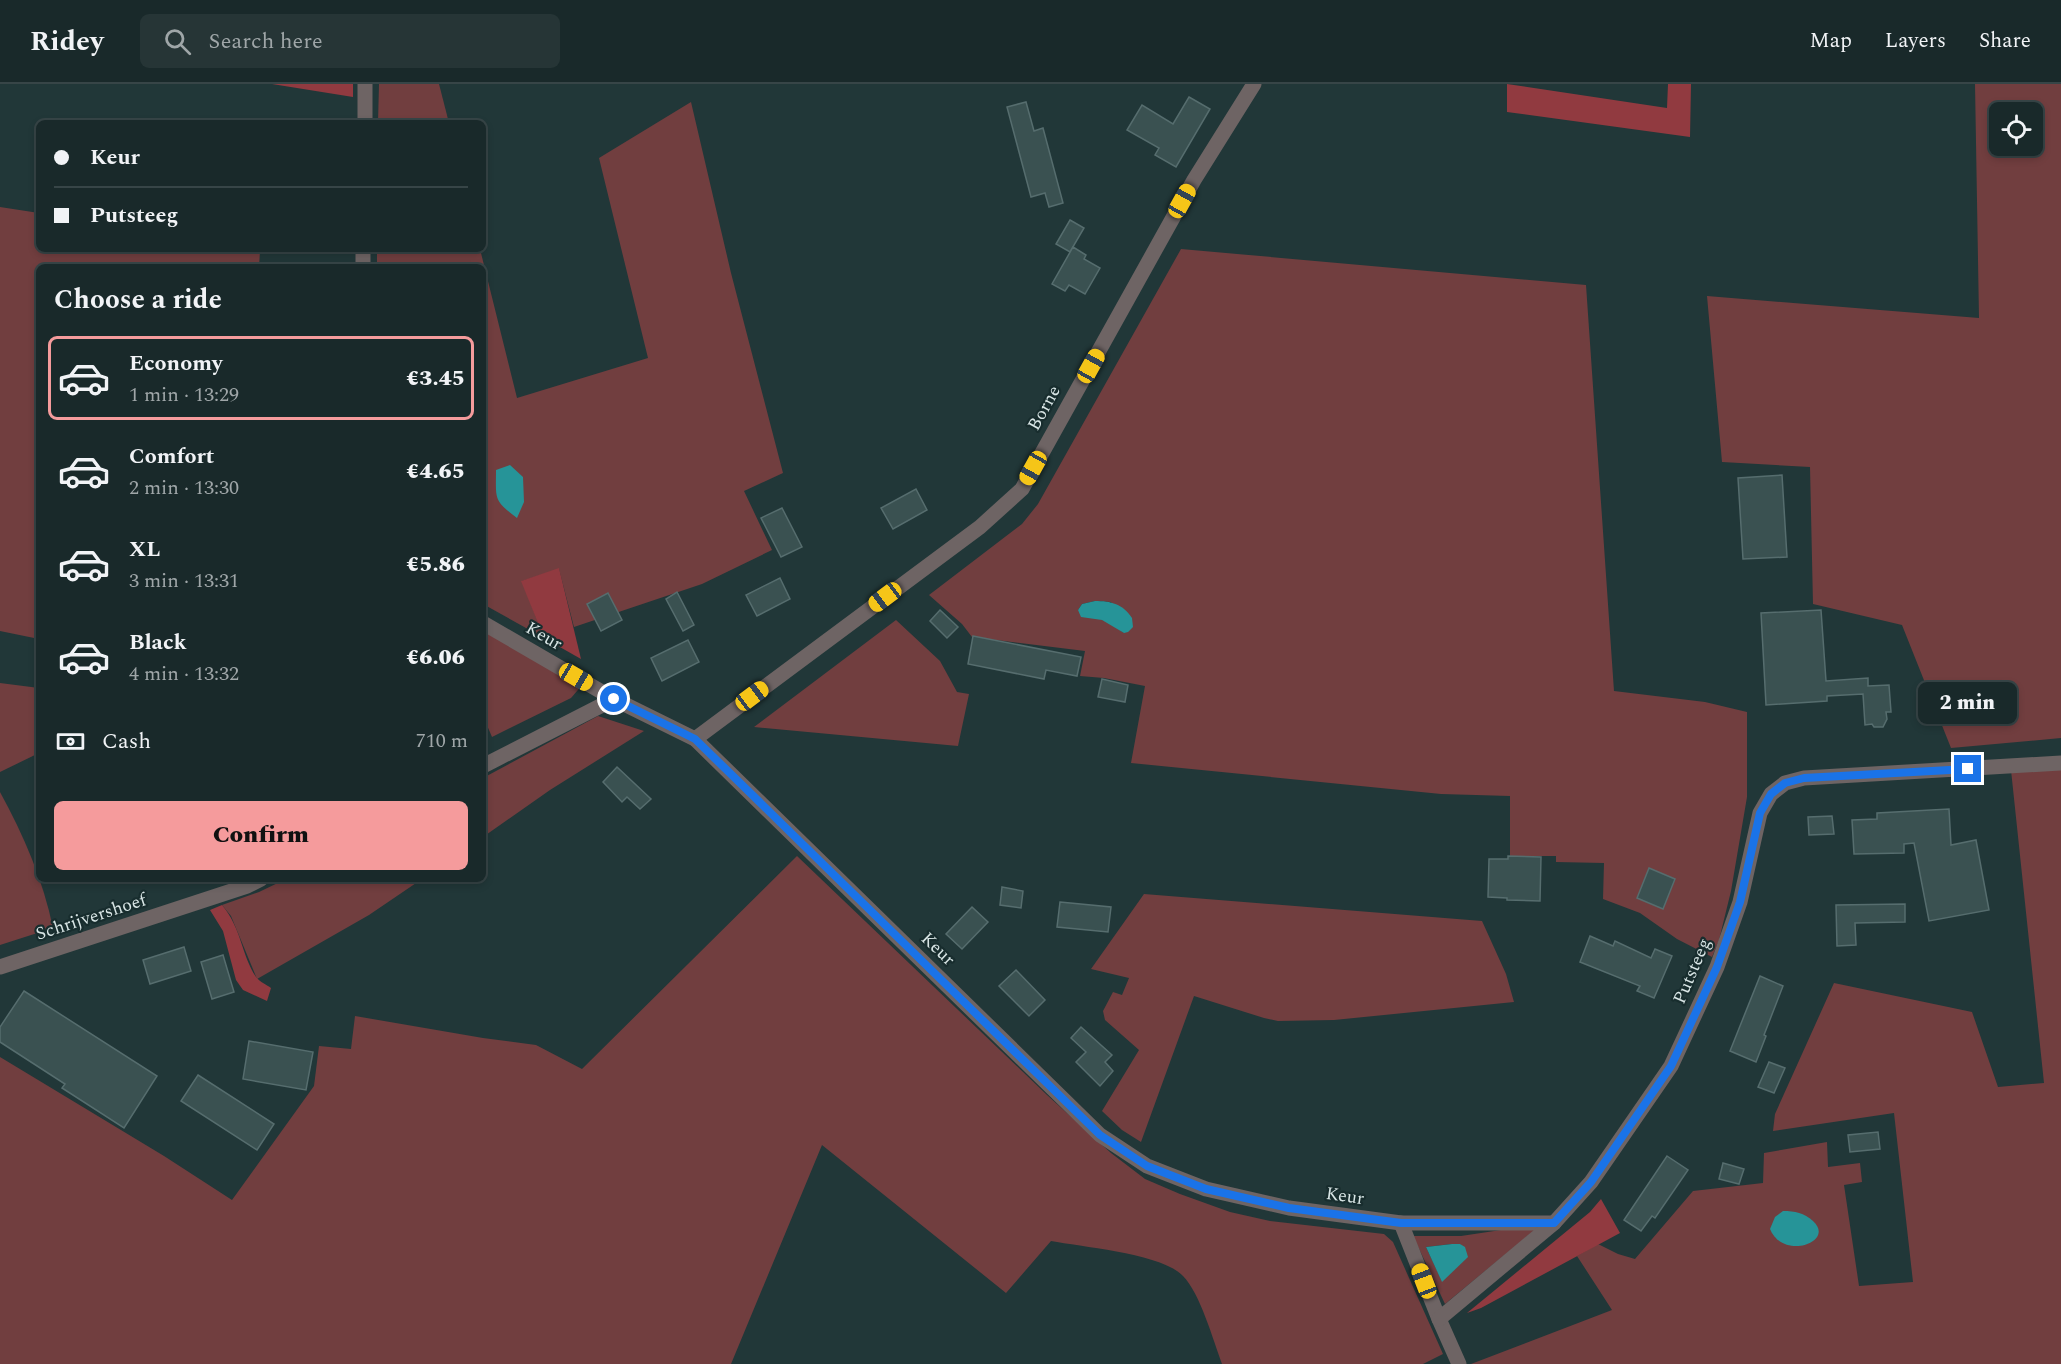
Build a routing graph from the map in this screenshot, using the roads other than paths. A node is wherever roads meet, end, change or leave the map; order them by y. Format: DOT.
graph roads {
  1 [pos="365,84"];
  2 [pos="1254,84"];
  3 [pos="365,120"];
  4 [pos="486,625"];
  5 [pos="614,699"];
  6 [pos="695,739"];
  7 [pos="2061,763"];
  8 [pos="486,764"];
  9 [pos="255,882"];
  10 [pos="0,967"];
  11 [pos="1401,1223"];
  12 [pos="1554,1223"];
  13 [pos="1439,1319"];
  14 [pos="1459,1364"];
  1 -- 3 [label="street"];
  2 -- 6 [label="street, Borne"];
  4 -- 5 [label="street, Keur"];
  5 -- 6 [label="street, Keur"];
  5 -- 8 [label="street"];
  6 -- 11 [label="street, Keur"];
  7 -- 12 [label="street, Putsteeg"];
  9 -- 10 [label="street, Schrijvershoef"];
  11 -- 12 [label="street, Keur"];
  11 -- 13 [label="street"];
  12 -- 13 [label="street, Putsteeg"];
  13 -- 14 [label="street"];
}
